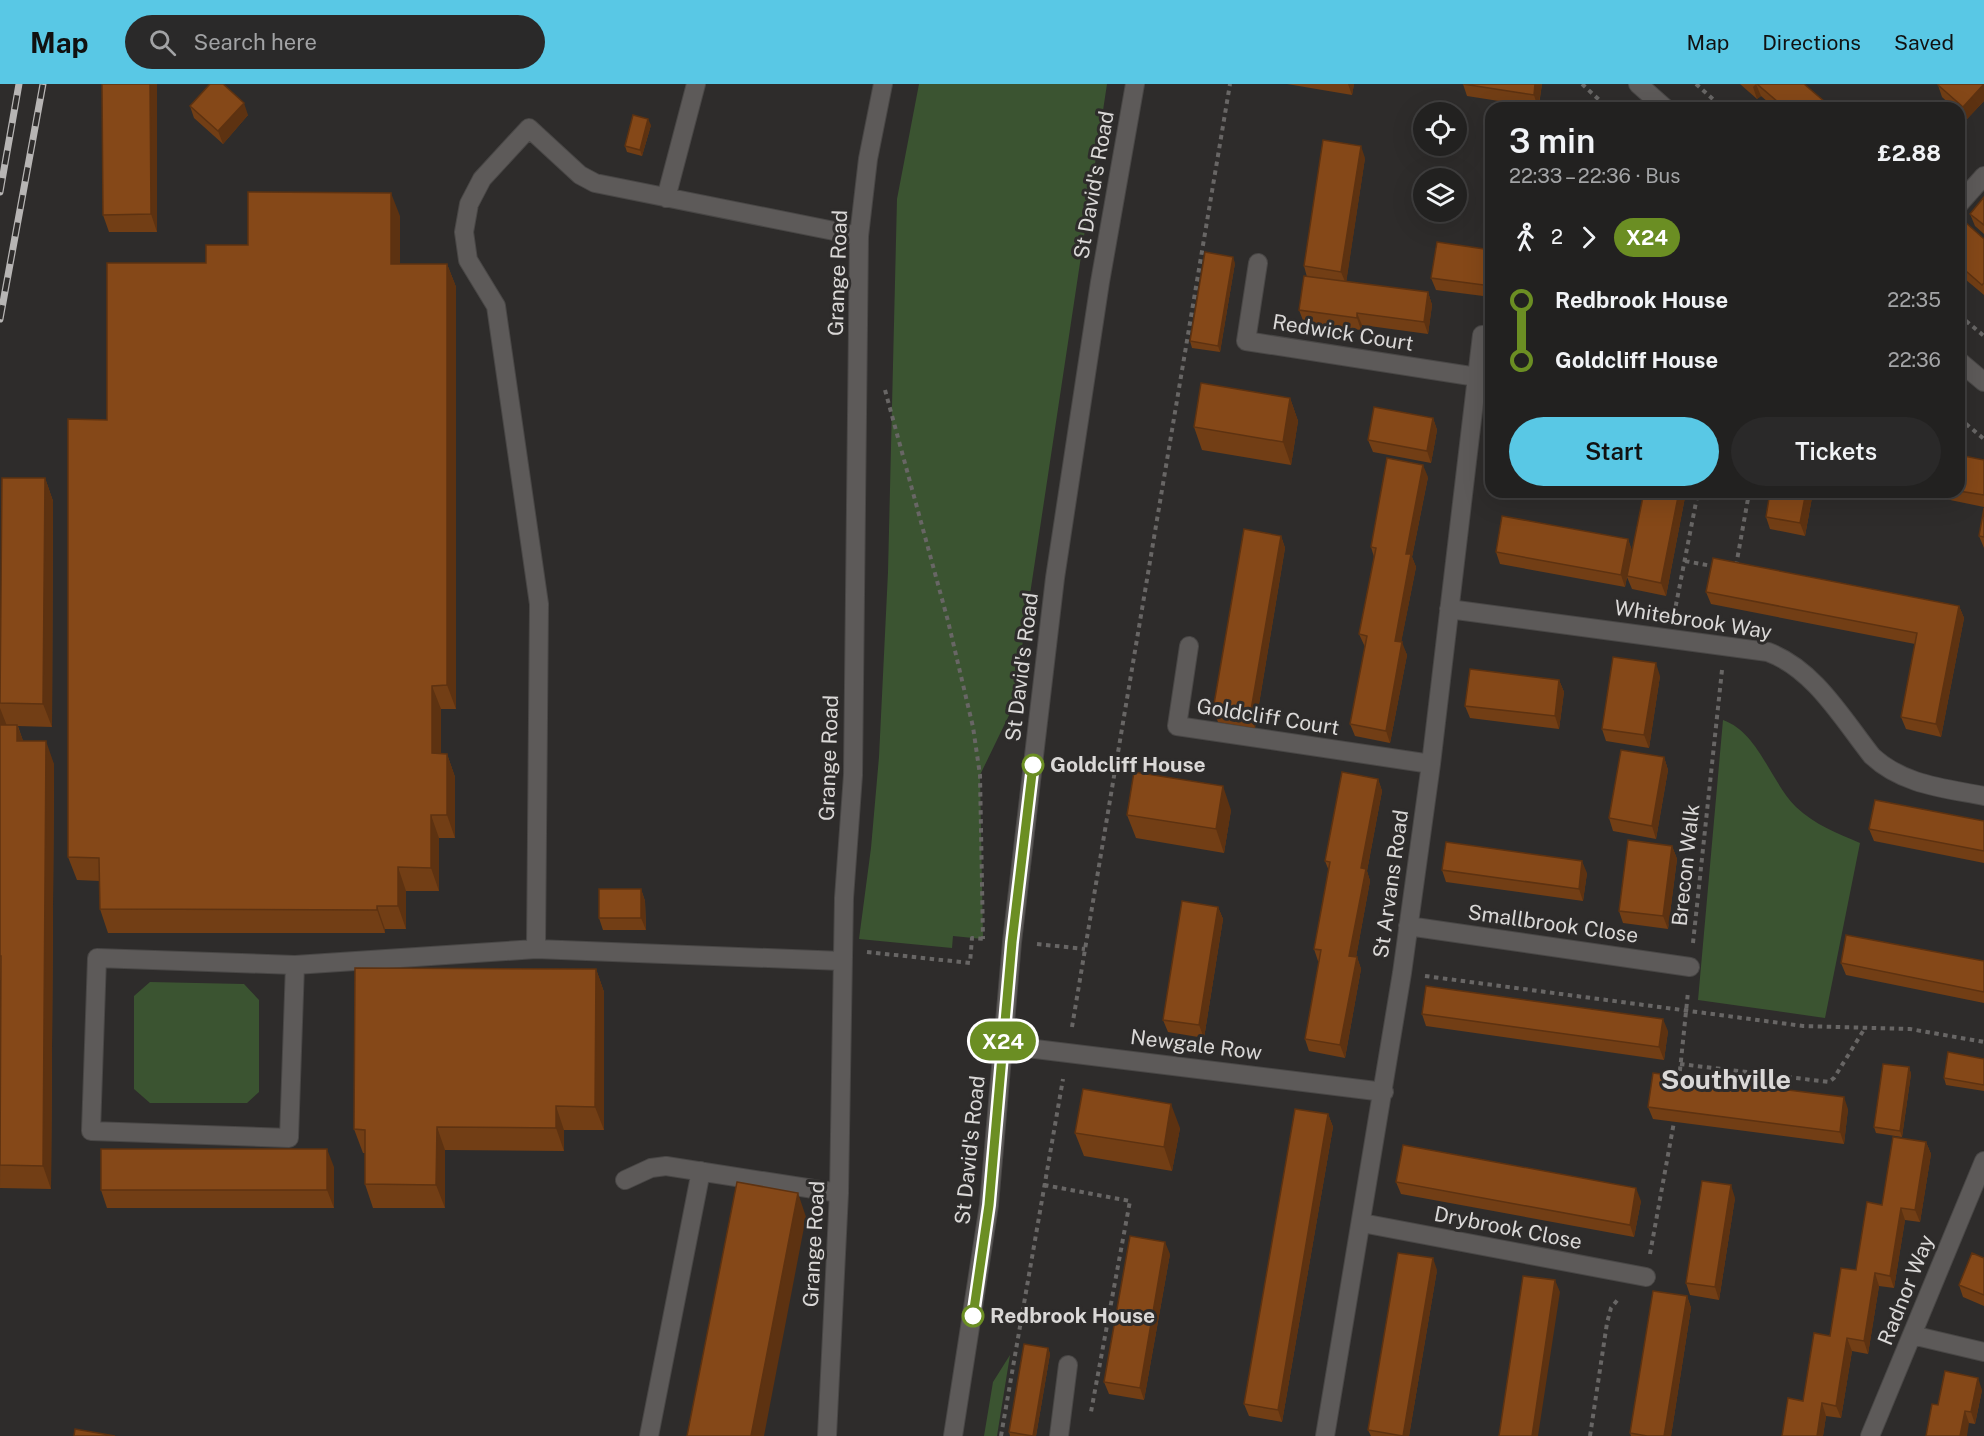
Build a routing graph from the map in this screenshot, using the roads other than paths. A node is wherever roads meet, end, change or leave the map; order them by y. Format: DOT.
graph roads {
  1 [pos="696,84"];
  2 [pos="883,84"];
  3 [pos="1135,84"];
  4 [pos="1638,84"];
  5 [pos="1660,96"];
  6 [pos="1984,176"];
  7 [pos="1965,197"];
  8 [pos="666,198"];
  9 [pos="859,236"];
  10 [pos="1258,263"];
  11 [pos="1482,335"];
  12 [pos="1965,366"];
  13 [pos="1477,377"];
  14 [pos="1984,382"];
  15 [pos="1449,609"];
  16 [pos="1189,646"];
  17 [pos="1431,764"];
  18 [pos="1984,796"];
  19 [pos="1408,926"];
  20 [pos="536,949"];
  21 [pos="842,956"];
  22 [pos="295,965"];
  23 [pos="1690,968"];
  24 [pos="1003,1045"];
  25 [pos="1384,1092"];
  26 [pos="1984,1161"];
  27 [pos="701,1171"];
  28 [pos="625,1180"];
  29 [pos="839,1192"];
  30 [pos="1362,1223"];
  31 [pos="1646,1277"];
  32 [pos="1912,1335"];
  33 [pos="1984,1352"];
  34 [pos="1068,1365"];
  35 [pos="649,1436"];
  36 [pos="827,1436"];
  37 [pos="952,1436"];
  38 [pos="1059,1436"];
  39 [pos="1325,1436"];
  40 [pos="1870,1436"];
  1 -- 8 [label="street"];
  2 -- 9 [label="street, Grange Road"];
  3 -- 24 [label="street, St David's Road"];
  4 -- 5 [label="street"];
  6 -- 7 [label="street"];
  8 -- 9 [label="street"];
  8 -- 20 [label="street"];
  9 -- 21 [label="street, Grange Road"];
  10 -- 13 [label="street, Redwick Court"];
  11 -- 13 [label="street, St Arvans Road"];
  12 -- 14 [label="street"];
  13 -- 15 [label="street, St Arvans Road"];
  15 -- 17 [label="street, St Arvans Road"];
  15 -- 18 [label="street, Whitebrook Way"];
  16 -- 17 [label="street, Goldcliff Court"];
  17 -- 19 [label="street, St Arvans Road"];
  19 -- 23 [label="street, Smallbrook Close"];
  19 -- 25 [label="street, St Arvans Road"];
  20 -- 21 [label="street"];
  20 -- 22 [label="street"];
  21 -- 29 [label="street, Grange Road"];
  22 -- 22 [label="street"];
  24 -- 25 [label="street, Newgale Row"];
  24 -- 37 [label="street, St David's Road"];
  25 -- 30 [label="street, St Arvans Road"];
  26 -- 32 [label="street, Radnor Way"];
  27 -- 28 [label="street"];
  27 -- 29 [label="street"];
  27 -- 35 [label="street"];
  29 -- 36 [label="street, Grange Road"];
  30 -- 31 [label="street, Drybrook Close"];
  30 -- 39 [label="street, St Arvans Road"];
  32 -- 33 [label="street"];
  32 -- 40 [label="street, Radnor Way"];
  34 -- 38 [label="street"];
}
